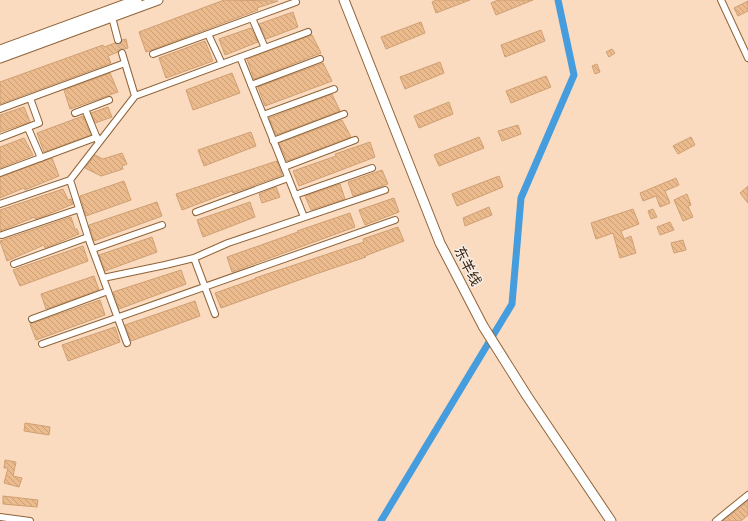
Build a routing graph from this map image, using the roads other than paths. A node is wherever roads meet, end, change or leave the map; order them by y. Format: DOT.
graph roads {
  1 [pos="137,0"];
  2 [pos="158,0"];
  3 [pos="344,0"];
  4 [pos="722,0"];
  5 [pos="296,2"];
  6 [pos="112,17"];
  7 [pos="252,18"];
  8 [pos="308,32"];
  9 [pos="208,34"];
  10 [pos="118,40"];
  11 [pos="265,48"];
  12 [pos="0,50"];
  13 [pos="122,53"];
  14 [pos="153,54"];
  15 [pos="240,57"];
  16 [pos="0,58"];
  17 [pos="748,58"];
  18 [pos="320,59"];
  19 [pos="125,63"];
  20 [pos="222,64"];
  21 [pos="251,85"];
  22 [pos="334,89"];
  23 [pos="135,96"];
  24 [pos="30,98"];
  25 [pos="109,100"];
  26 [pos="0,109"];
  27 [pos="85,109"];
  28 [pos="75,113"];
  29 [pos="344,114"];
  30 [pos="263,115"];
  31 [pos="28,128"];
  32 [pos="0,138"];
  33 [pos="98,140"];
  34 [pos="355,140"];
  35 [pos="273,141"];
  36 [pos="41,158"];
  37 [pos="284,167"];
  38 [pos="372,168"];
  39 [pos="0,173"];
  40 [pos="288,178"];
  41 [pos="70,180"];
  42 [pos="385,190"];
  43 [pos="295,195"];
  44 [pos="0,204"];
  45 [pos="79,208"];
  46 [pos="196,212"];
  47 [pos="304,217"];
  48 [pos="395,220"];
  49 [pos="162,225"];
  50 [pos="2,235"];
  51 [pos="88,237"];
  52 [pos="92,249"];
  53 [pos="194,258"];
  54 [pos="14,264"];
  55 [pos="103,278"];
  56 [pos="205,287"];
  57 [pos="108,291"];
  58 [pos="215,314"];
  59 [pos="118,318"];
  60 [pos="32,319"];
  61 [pos="127,343"];
  62 [pos="42,344"];
  63 [pos="748,495"];
  64 [pos="0,517"];
  65 [pos="30,521"];
  66 [pos="611,521"];
  67 [pos="716,521"];
  1 -- 12 [label="main road"];
  2 -- 6 [label="main road"];
  3 -- 66 [label="main road, 东羊线"];
  4 -- 17 [label="street"];
  5 -- 7 [label="street"];
  6 -- 10 [label="street"];
  6 -- 16 [label="main road"];
  7 -- 9 [label="street"];
  7 -- 11 [label="street"];
  8 -- 11 [label="street"];
  9 -- 14 [label="street"];
  9 -- 20 [label="street"];
  11 -- 15 [label="street"];
  13 -- 19 [label="street"];
  15 -- 20 [label="street"];
  15 -- 21 [label="street"];
  18 -- 21 [label="street"];
  19 -- 23 [label="street"];
  19 -- 24 [label="street"];
  20 -- 23 [label="street"];
  21 -- 30 [label="street"];
  22 -- 30 [label="street"];
  23 -- 33 [label="street"];
  24 -- 26 [label="street"];
  24 -- 31 [label="street"];
  25 -- 27 [label="street"];
  27 -- 28 [label="street"];
  27 -- 33 [label="street"];
  29 -- 35 [label="street"];
  30 -- 35 [label="street"];
  31 -- 32 [label="street"];
  31 -- 36 [label="street"];
  33 -- 36 [label="street"];
  33 -- 41 [label="street"];
  34 -- 37 [label="street"];
  35 -- 37 [label="street"];
  36 -- 39 [label="street"];
  37 -- 40 [label="street"];
  38 -- 43 [label="street"];
  40 -- 43 [label="street"];
  40 -- 46 [label="street"];
  41 -- 44 [label="street"];
  41 -- 45 [label="street"];
  42 -- 47 [label="street"];
  43 -- 47 [label="street"];
  45 -- 50 [label="street"];
  45 -- 51 [label="street"];
  47 -- 53 [label="street"];
  48 -- 56 [label="street"];
  49 -- 52 [label="street"];
  51 -- 52 [label="street"];
  51 -- 54 [label="street"];
  52 -- 55 [label="street"];
  53 -- 55 [label="street"];
  53 -- 56 [label="street"];
  55 -- 57 [label="street"];
  56 -- 58 [label="street"];
  56 -- 59 [label="street"];
  57 -- 59 [label="street"];
  57 -- 60 [label="street"];
  59 -- 61 [label="street"];
  59 -- 62 [label="street"];
  63 -- 67 [label="street"];
  64 -- 65 [label="street"];
}
